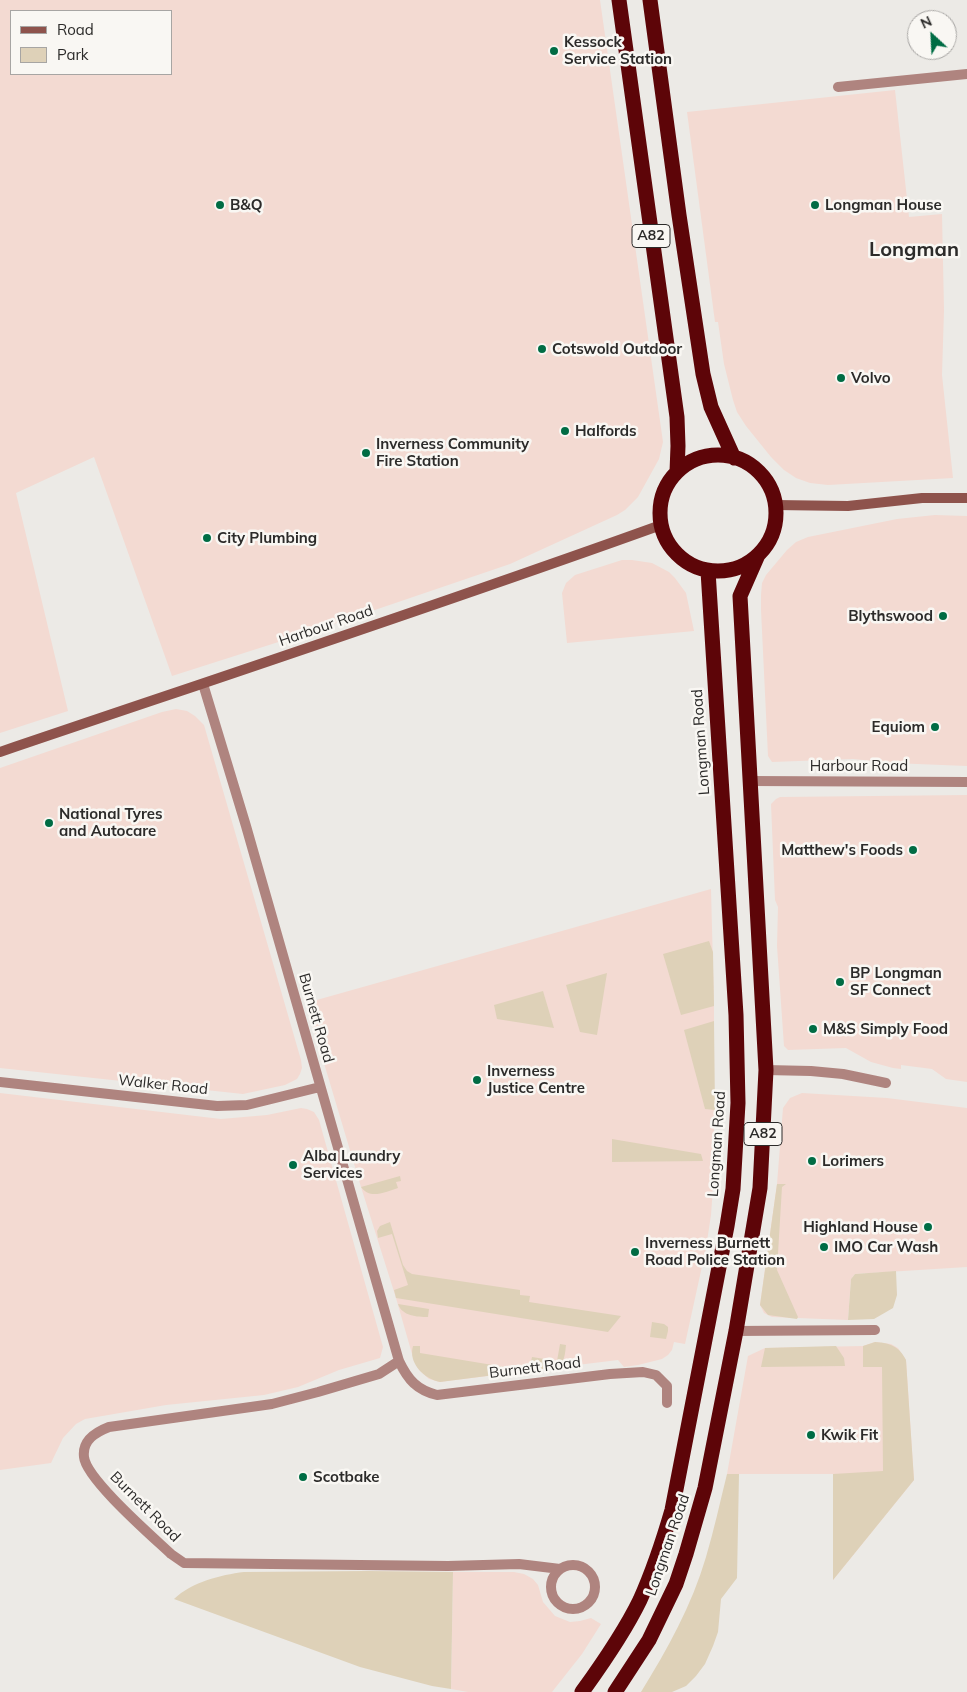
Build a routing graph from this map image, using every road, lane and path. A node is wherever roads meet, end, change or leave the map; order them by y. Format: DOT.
graph roads {
  1 [pos="619,0"];
  2 [pos="650,0"];
  3 [pos="967,74"];
  4 [pos="838,87"];
  5 [pos="734,458"];
  6 [pos="677,472"];
  7 [pos="967,498"];
  8 [pos="775,505"];
  9 [pos="661,525"];
  10 [pos="758,555"];
  11 [pos="708,571"];
  12 [pos="203,684"];
  13 [pos="0,752"];
  14 [pos="750,781"];
  15 [pos="967,782"];
  16 [pos="766,1070"];
  17 [pos="0,1082"];
  18 [pos="886,1083"];
  19 [pos="320,1087"];
  20 [pos="875,1330"];
  21 [pos="736,1331"];
  22 [pos="399,1361"];
  23 [pos="667,1403"];
  24 [pos="539,1566"];
  25 [pos="560,1569"];
  26 [pos="552,1580"];
  27 [pos="582,1692"];
  28 [pos="615,1692"];
  1 -- 6 [label="highway, A82"];
  2 -- 5 [label="highway, A82"];
  3 -- 4 [label="street"];
  5 -- 6 [label="highway, A82"];
  5 -- 8 [label="highway, A82"];
  6 -- 9 [label="highway, A82"];
  7 -- 8 [label="street"];
  8 -- 10 [label="highway, A82"];
  9 -- 11 [label="highway, A82"];
  9 -- 12 [label="street, Harbour Road"];
  10 -- 11 [label="highway, A82"];
  10 -- 14 [label="highway, Longman Road / A82"];
  11 -- 27 [label="highway, Longman Road / A82"];
  12 -- 13 [label="street, Harbour Road"];
  12 -- 19 [label="street, Burnett Road"];
  14 -- 15 [label="street, Harbour Road"];
  14 -- 16 [label="highway, Longman Road / A82"];
  16 -- 18 [label="street"];
  16 -- 21 [label="highway, Longman Road / A82"];
  17 -- 19 [label="street, Walker Road"];
  19 -- 22 [label="street, Burnett Road"];
  20 -- 21 [label="street"];
  21 -- 28 [label="highway, Longman Road / A82"];
  22 -- 23 [label="street, Burnett Road"];
  22 -- 24 [label="street, Burnett Road"];
  24 -- 25 [label="street, Burnett Road"];
  24 -- 26 [label="street, Burnett Road"];
  25 -- 26 [label="street"];
  25 -- 26 [label="street, Burnett Road"];
}
